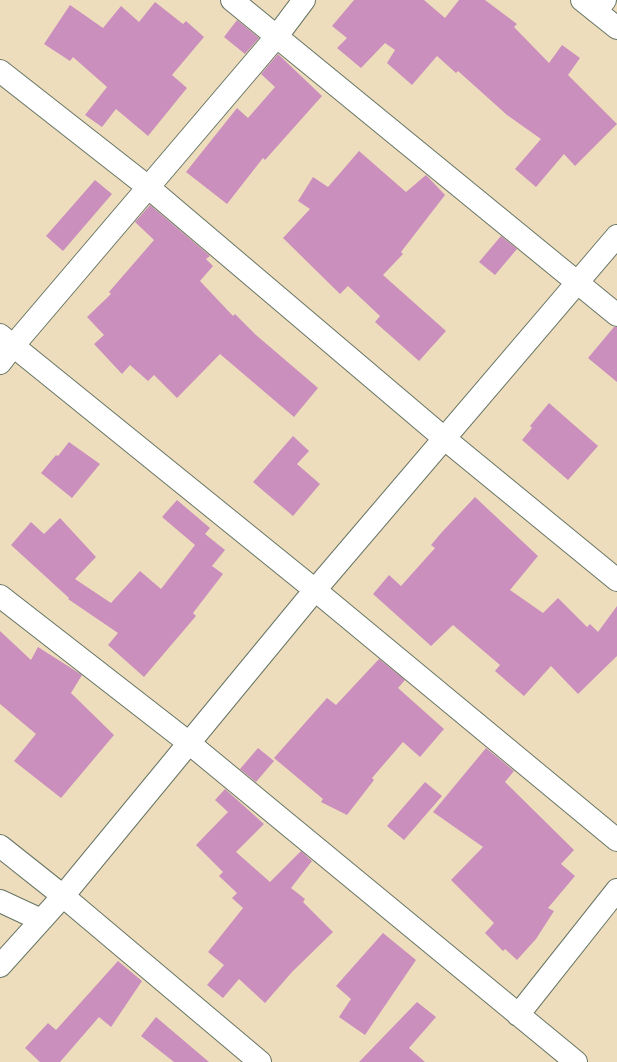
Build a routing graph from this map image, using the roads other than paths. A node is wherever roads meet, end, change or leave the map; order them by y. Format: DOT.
graph roads {
  1 [pos="232,0"];
  2 [pos="304,0"];
  3 [pos="594,4"];
  4 [pos="617,28"];
  5 [pos="277,36"];
  6 [pos="0,71"];
  7 [pos="148,187"];
  8 [pos="617,236"];
  9 [pos="578,284"];
  10 [pos="617,315"];
  11 [pos="6,341"];
  12 [pos="0,364"];
  13 [pos="444,439"];
  14 [pos="617,580"];
  15 [pos="315,590"];
  16 [pos="0,596"];
  17 [pos="189,743"];
  18 [pos="617,840"];
  19 [pos="0,846"];
  20 [pos="617,890"];
  21 [pos="63,896"];
  22 [pos="0,901"];
  23 [pos="41,920"];
  24 [pos="0,966"];
  25 [pos="518,1016"];
  26 [pos="260,1062"];
  27 [pos="576,1062"];
  1 -- 5 [label="street"];
  2 -- 5 [label="street"];
  3 -- 4 [label="street"];
  5 -- 7 [label="street"];
  5 -- 9 [label="street"];
  6 -- 7 [label="street"];
  7 -- 11 [label="street"];
  7 -- 13 [label="street"];
  8 -- 9 [label="street"];
  9 -- 10 [label="street"];
  9 -- 13 [label="street"];
  11 -- 12 [label="street"];
  11 -- 15 [label="street"];
  13 -- 14 [label="street"];
  13 -- 15 [label="street"];
  15 -- 17 [label="street"];
  15 -- 18 [label="street"];
  16 -- 17 [label="street"];
  17 -- 21 [label="street"];
  17 -- 25 [label="street"];
  19 -- 21 [label="street"];
  20 -- 25 [label="street"];
  21 -- 23 [label="street"];
  21 -- 26 [label="street"];
  22 -- 23 [label="street"];
  23 -- 24 [label="street"];
  25 -- 27 [label="street"];
}
